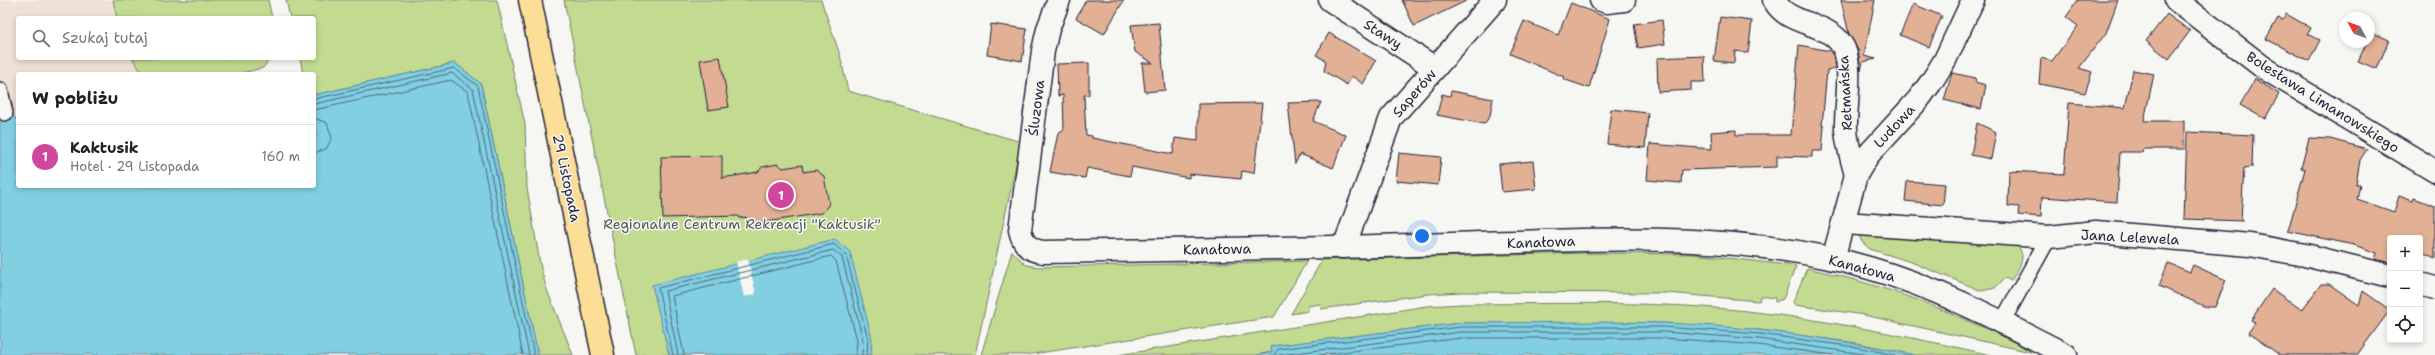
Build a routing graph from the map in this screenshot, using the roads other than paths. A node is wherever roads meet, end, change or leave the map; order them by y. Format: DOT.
graph roads {
  1 [pos="530,0"];
  2 [pos="1058,0"];
  3 [pos="1330,0"];
  4 [pos="1495,0"];
  5 [pos="1601,0"];
  6 [pos="1624,0"];
  7 [pos="1774,0"];
  8 [pos="1973,0"];
  9 [pos="2176,0"];
  10 [pos="1435,68"];
  11 [pos="0,90"];
  12 [pos="5,113"];
  13 [pos="2435,171"];
  14 [pos="1856,175"];
  15 [pos="1022,217"];
  16 [pos="1844,223"];
  17 [pos="2049,237"];
  18 [pos="1344,247"];
  19 [pos="1833,259"];
  20 [pos="2387,275"];
  21 [pos="2423,285"];
  22 [pos="2435,288"];
  23 [pos="2002,322"];
  24 [pos="603,355"];
  25 [pos="2066,355"];
  1 -- 24 [label="main road, 29 Listopada"];
  2 -- 15 [label="street, Śluzowa"];
  3 -- 10 [label="street, Stawy"];
  4 -- 10 [label="street, Saperów"];
  5 -- 6 [label="street"];
  7 -- 14 [label="street, Retmańska"];
  8 -- 14 [label="street, Ludowa"];
  9 -- 13 [label="street, Bolesława Limanowskiego"];
  10 -- 18 [label="street, Saperów"];
  11 -- 12 [label="lane"];
  14 -- 16 [label="street, Ludowa"];
  15 -- 18 [label="street, Kanałowa"];
  16 -- 17 [label="street, Jana Lelewela"];
  16 -- 19 [label="street, Ludowa"];
  17 -- 20 [label="street, Jana Lelewela"];
  17 -- 23 [label="lane"];
  18 -- 19 [label="street, Kanałowa"];
  19 -- 23 [label="street, Kanałowa"];
  21 -- 22 [label="street"];
  23 -- 25 [label="street, Kanałowa"];
}
